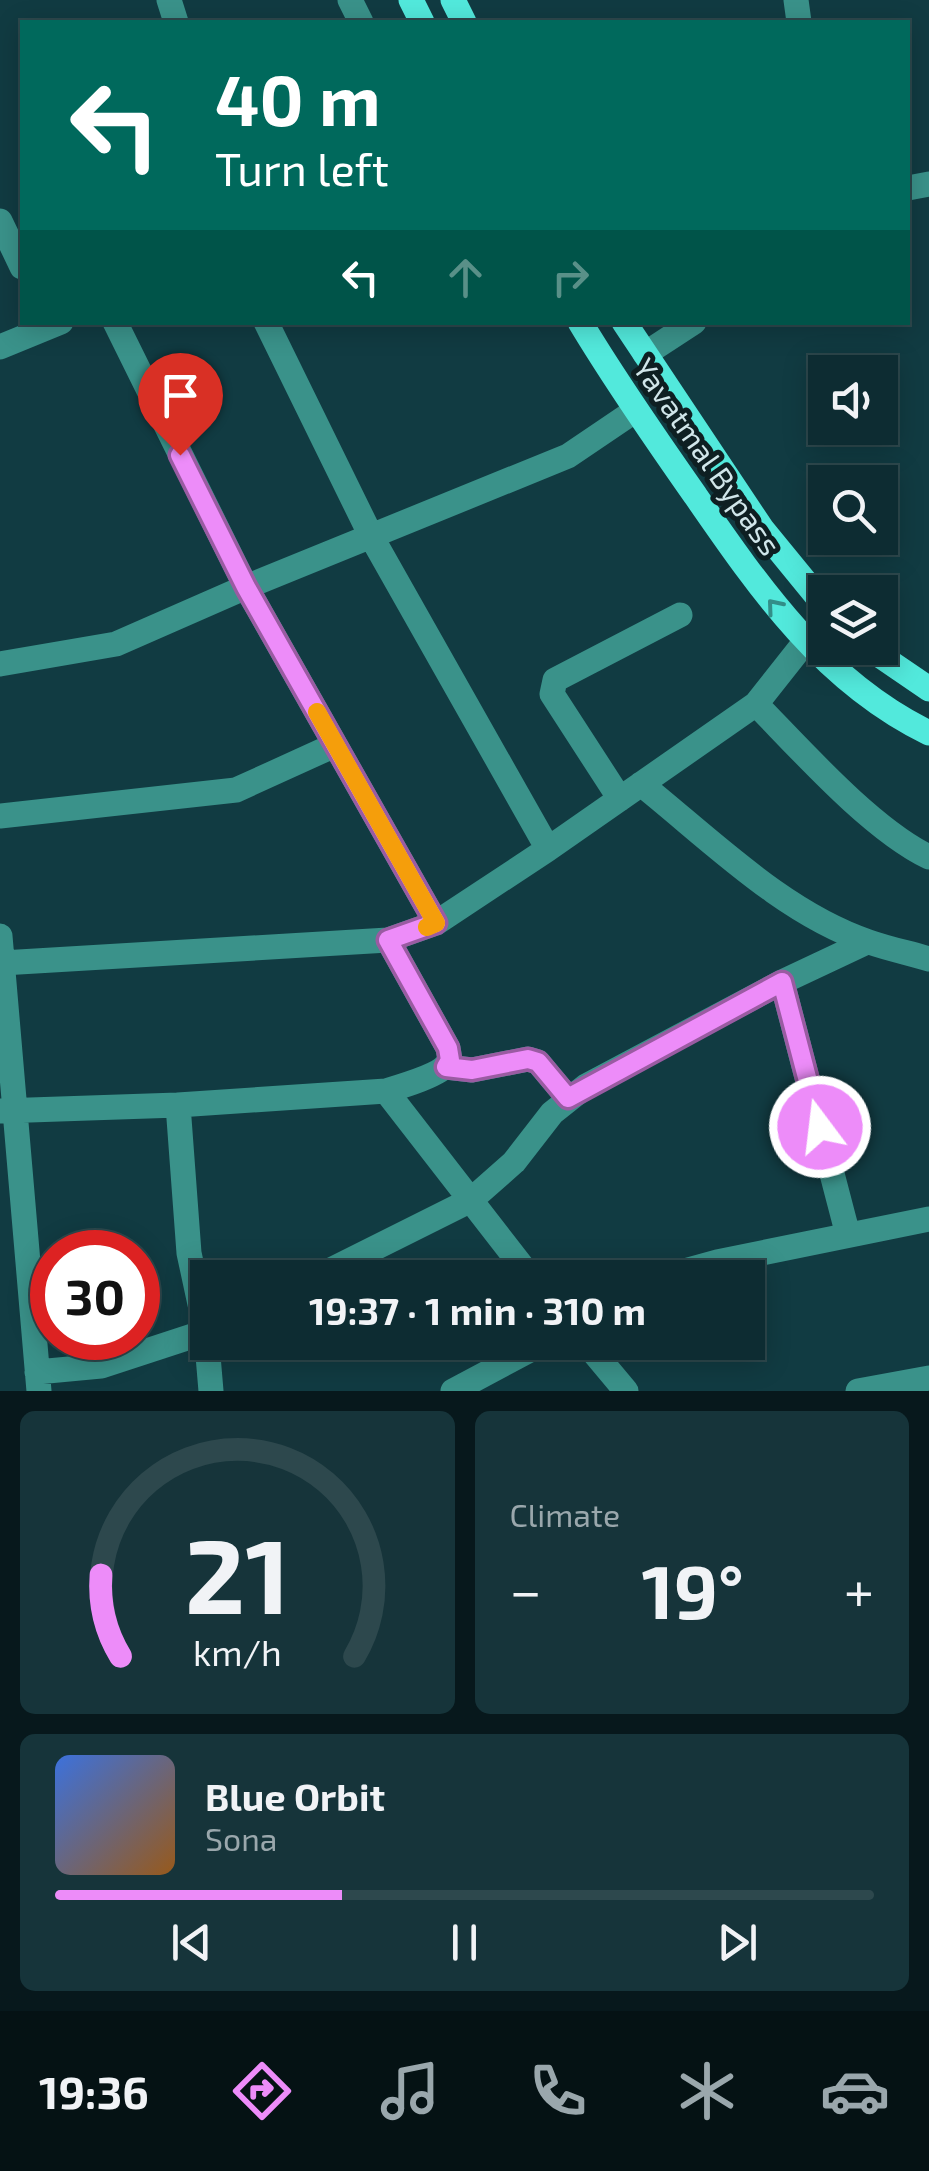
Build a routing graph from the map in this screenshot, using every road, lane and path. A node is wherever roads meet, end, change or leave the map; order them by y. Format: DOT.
graph roads {
  1 [pos="0,221"];
  2 [pos="20,263"];
  3 [pos="52,325"];
  4 [pos="116,325"];
  5 [pos="267,325"];
  6 [pos="582,325"];
  7 [pos="626,325"];
  8 [pos="689,325"];
  9 [pos="0,347"];
  10 [pos="645,354"];
  11 [pos="636,410"];
  12 [pos="371,536"];
  13 [pos="808,585"];
  14 [pos="246,587"];
  15 [pos="680,615"];
  16 [pos="805,642"];
  17 [pos="0,664"];
  18 [pos="893,665"];
  19 [pos="929,690"];
  20 [pos="756,704"];
  21 [pos="929,733"];
  22 [pos="335,745"];
  23 [pos="630,792"];
  24 [pos="0,816"];
  25 [pos="548,850"];
  26 [pos="929,857"];
  27 [pos="436,923"];
  28 [pos="0,936"];
  29 [pos="388,940"];
  30 [pos="867,942"];
  31 [pos="929,959"];
  32 [pos="2,963"];
  33 [pos="782,982"];
  34 [pos="446,1067"];
  35 [pos="386,1091"];
  36 [pos="568,1098"];
  37 [pos="178,1105"];
  38 [pos="7,1111"];
  39 [pos="471,1200"];
  40 [pos="929,1219"];
  41 [pos="848,1235"];
  42 [pos="191,1260"];
  43 [pos="351,1260"];
  44 [pos="517,1260"];
  45 [pos="727,1260"];
  46 [pos="190,1337"];
  47 [pos="209,1360"];
  48 [pos="512,1360"];
  49 [pos="600,1360"];
  50 [pos="929,1378"];
  51 [pos="38,1382"];
  52 [pos="211,1391"];
  53 [pos="453,1391"];
  54 [pos="626,1391"];
  55 [pos="858,1391"];
  1 -- 2 [label="street"];
  3 -- 9 [label="street"];
  4 -- 14 [label="street"];
  5 -- 12 [label="street"];
  6 -- 11 [label="main road, Yavatmal Bypass"];
  7 -- 10 [label="main road, Yavatmal Bypass"];
  8 -- 10 [label="street"];
  10 -- 13 [label="main road, Yavatmal Bypass"];
  11 -- 12 [label="street"];
  16 -- 11 [label="main road, Yavatmal Bypass, one-way"];
  12 -- 14 [label="street"];
  12 -- 25 [label="street"];
  14 -- 17 [label="street"];
  14 -- 22 [label="street"];
  15 -- 23 [label="street"];
  16 -- 20 [label="street"];
  16 -- 21 [label="main road, Yavatmal Bypass"];
  18 -- 19 [label="main road"];
  20 -- 23 [label="street"];
  20 -- 26 [label="street"];
  22 -- 24 [label="street"];
  22 -- 27 [label="street"];
  23 -- 25 [label="street"];
  23 -- 30 [label="street"];
  25 -- 27 [label="street"];
  27 -- 29 [label="street"];
  28 -- 32 [label="street"];
  29 -- 32 [label="street"];
  29 -- 34 [label="street"];
  30 -- 31 [label="street"];
  30 -- 33 [label="street"];
  32 -- 38 [label="street"];
  33 -- 36 [label="street"];
  33 -- 41 [label="street"];
  34 -- 35 [label="street"];
  34 -- 36 [label="street"];
  35 -- 37 [label="street"];
  35 -- 39 [label="street"];
  36 -- 39 [label="street"];
  37 -- 38 [label="street"];
  37 -- 42 [label="street"];
  38 -- 51 [label="street"];
  39 -- 43 [label="street"];
  39 -- 44 [label="street"];
  40 -- 41 [label="street"];
  41 -- 45 [label="street"];
  46 -- 51 [label="street"];
  47 -- 52 [label="street"];
  48 -- 53 [label="street"];
  49 -- 54 [label="street"];
  50 -- 55 [label="street"];
}
